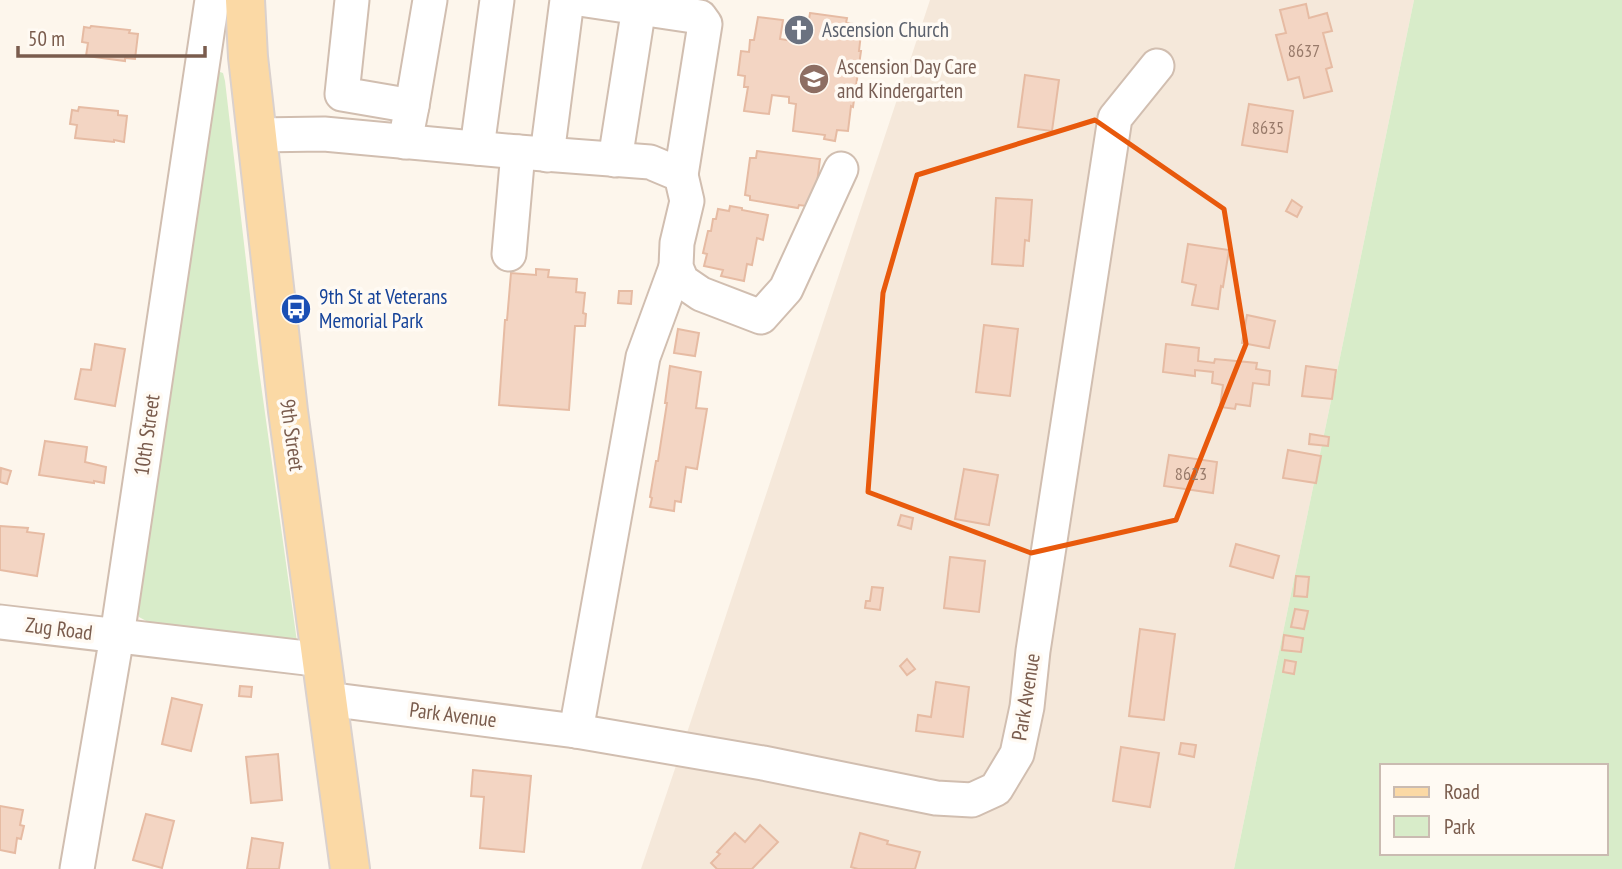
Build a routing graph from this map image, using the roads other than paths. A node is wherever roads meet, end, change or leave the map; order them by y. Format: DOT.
graph roads {
  1 [pos="212,0"];
  2 [pos="245,0"];
  3 [pos="352,0"];
  4 [pos="430,0"];
  5 [pos="497,0"];
  6 [pos="567,0"];
  7 [pos="586,0"];
  8 [pos="639,8"];
  9 [pos="1157,66"];
  10 [pos="412,106"];
  11 [pos="257,135"];
  12 [pos="405,142"];
  13 [pos="477,148"];
  14 [pos="533,153"];
  15 [pos="615,160"];
  16 [pos="841,169"];
  17 [pos="681,175"];
  18 [pos="509,254"];
  19 [pos="676,267"];
  20 [pos="0,622"];
  21 [pos="117,636"];
  22 [pos="323,660"];
  23 [pos="327,699"];
  24 [pos="576,731"];
  25 [pos="77,869"];
  26 [pos="350,869"];
  1 -- 21 [label="street, 10th Street"];
  2 -- 11 [label="main road, 9th Street"];
  3 -- 10 [label="street"];
  4 -- 10 [label="street"];
  5 -- 13 [label="street"];
  6 -- 14 [label="street"];
  7 -- 8 [label="street"];
  8 -- 15 [label="street"];
  8 -- 17 [label="street"];
  9 -- 24 [label="street, Park Avenue"];
  10 -- 12 [label="street"];
  11 -- 12 [label="street"];
  11 -- 22 [label="main road, 9th Street"];
  12 -- 13 [label="street"];
  13 -- 14 [label="street"];
  14 -- 15 [label="street"];
  14 -- 18 [label="street"];
  15 -- 17 [label="street"];
  16 -- 19 [label="street"];
  17 -- 19 [label="street"];
  19 -- 24 [label="street"];
  20 -- 21 [label="street, Zug Road"];
  21 -- 22 [label="street"];
  21 -- 25 [label="street, 10th Street"];
  22 -- 23 [label="main road, 9th Street"];
  23 -- 24 [label="street, Park Avenue"];
  23 -- 26 [label="main road, 9th Street"];
}
